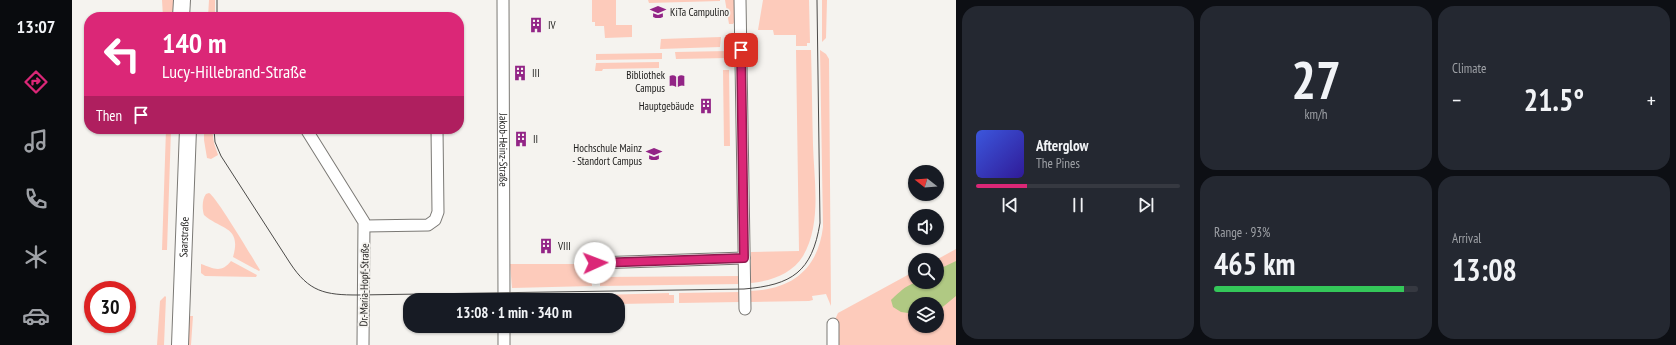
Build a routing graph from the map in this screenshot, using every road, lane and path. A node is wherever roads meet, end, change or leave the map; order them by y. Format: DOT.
graph roads {
  1 [pos="182,0"];
  2 [pos="192,0"];
  3 [pos="503,0"];
  4 [pos="740,0"];
  5 [pos="181,12"];
  6 [pos="191,12"];
  7 [pos="178,134"];
  8 [pos="188,134"];
  9 [pos="309,134"];
  10 [pos="437,134"];
  11 [pos="365,226"];
  12 [pos="744,258"];
  13 [pos="595,263"];
  14 [pos="504,293"];
  15 [pos="745,309"];
  16 [pos="833,324"];
  17 [pos="504,333"];
  18 [pos="171,345"];
  19 [pos="180,345"];
  20 [pos="363,345"];
  21 [pos="504,345"];
  22 [pos="833,345"];
  1 -- 5 [label="highway"];
  2 -- 6 [label="highway"];
  3 -- 14 [label="street, Jakob-Heinz-Straße"];
  4 -- 12 [label="street"];
  7 -- 18 [label="highway, Saarstraße"];
  8 -- 19 [label="highway, Saarstraße"];
  9 -- 11 [label="street, Dr.-Maria-Hopf-Straße"];
  10 -- 11 [label="street"];
  11 -- 20 [label="street, Dr.-Maria-Hopf-Straße"];
  12 -- 13 [label="street"];
  12 -- 15 [label="street"];
  16 -- 22 [label="street"];
  17 -- 21 [label="street"];
}
